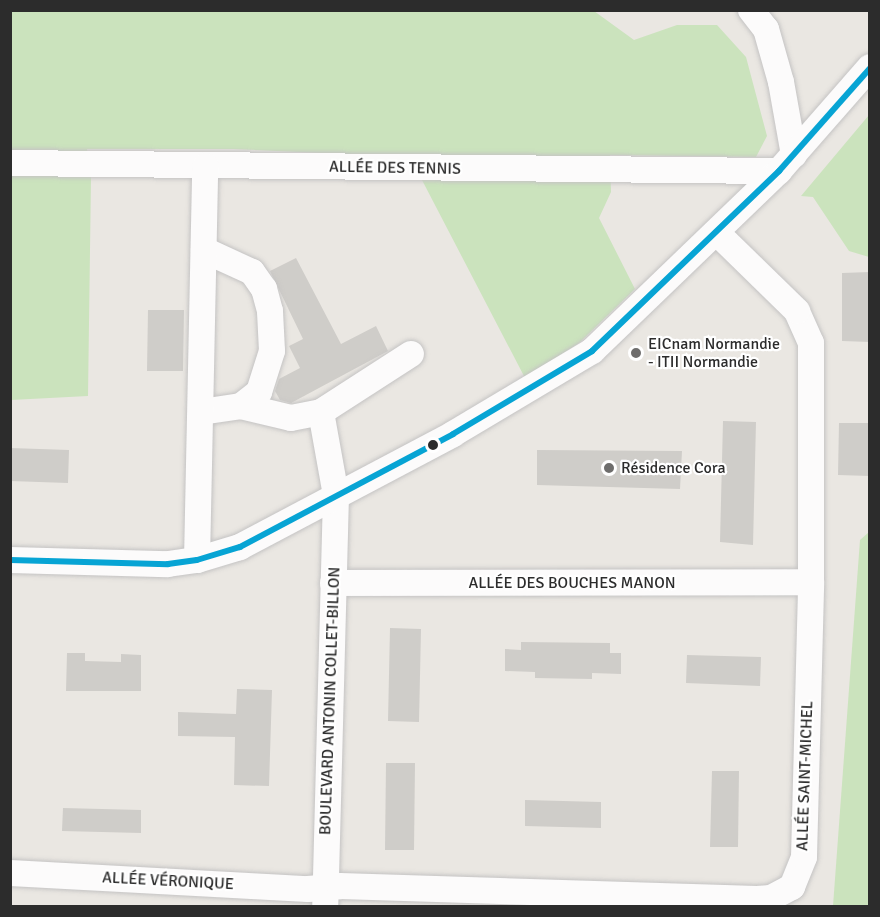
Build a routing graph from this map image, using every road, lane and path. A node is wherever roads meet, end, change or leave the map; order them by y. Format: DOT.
graph roads {
  1 [pos="752,10"];
  2 [pos="870,67"];
  3 [pos="10,163"];
  4 [pos="787,163"];
  5 [pos="206,166"];
  6 [pos="716,232"];
  7 [pos="204,250"];
  8 [pos="411,354"];
  9 [pos="241,406"];
  10 [pos="201,412"];
  11 [pos="321,412"];
  12 [pos="336,495"];
  13 [pos="10,560"];
  14 [pos="197,560"];
  15 [pos="811,582"];
  16 [pos="333,583"];
  17 [pos="10,873"];
  18 [pos="325,897"];
  19 [pos="649,901"];
  1 -- 4 [label="street"];
  2 -- 4 [label="street"];
  3 -- 5 [label="street, ALLÉE DES TENNIS"];
  4 -- 5 [label="street, ALLÉE DES TENNIS"];
  4 -- 6 [label="street"];
  5 -- 7 [label="street"];
  6 -- 12 [label="street"];
  6 -- 15 [label="street, ALLÉE SAINT-MICHEL"];
  7 -- 9 [label="street"];
  7 -- 10 [label="street"];
  8 -- 11 [label="street"];
  9 -- 10 [label="street"];
  9 -- 11 [label="street"];
  10 -- 14 [label="street"];
  11 -- 12 [label="street, BOULEVARD ANTONIN COLLET-BILLON"];
  12 -- 14 [label="street"];
  12 -- 16 [label="street, BOULEVARD ANTONIN COLLET-BILLON"];
  13 -- 14 [label="street"];
  15 -- 16 [label="street, ALLÉE DES BOUCHES MANON"];
  15 -- 19 [label="street, ALLÉE SAINT-MICHEL"];
  16 -- 18 [label="street, BOULEVARD ANTONIN COLLET-BILLON"];
  17 -- 18 [label="street, ALLÉE VÉRONIQUE"];
  18 -- 19 [label="street, ALLÉE SAINT-MICHEL"];
}
